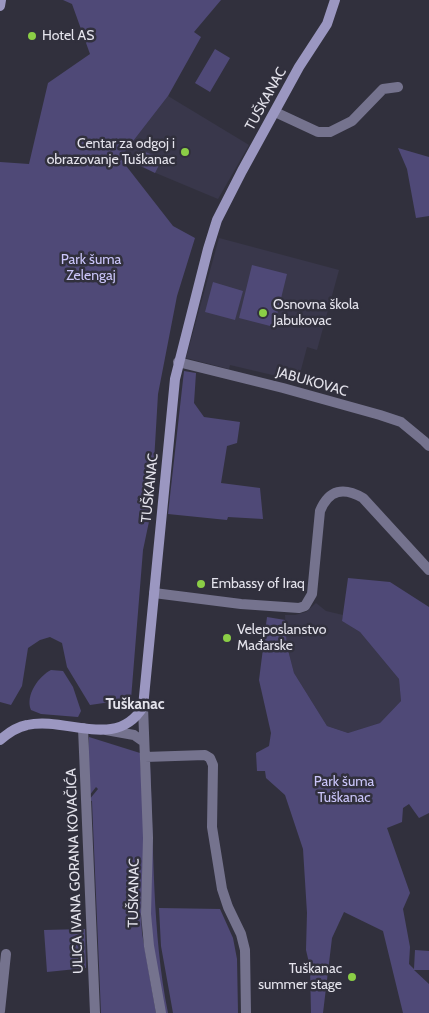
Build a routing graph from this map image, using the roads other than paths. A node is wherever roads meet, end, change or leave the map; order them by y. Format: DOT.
graph roads {
  1 [pos="1,0"];
  2 [pos="335,0"];
  3 [pos="0,6"];
  4 [pos="398,88"];
  5 [pos="275,112"];
  6 [pos="178,362"];
  7 [pos="429,446"];
  8 [pos="429,570"];
  9 [pos="154,593"];
  10 [pos="143,707"];
  11 [pos="83,728"];
  12 [pos="104,730"];
  13 [pos="0,740"];
  14 [pos="144,742"];
  15 [pos="145,757"];
  16 [pos="6,954"];
  17 [pos="0,1012"];
  18 [pos="95,1013"];
  19 [pos="161,1013"];
  20 [pos="246,1013"];
  1 -- 3 [label="street"];
  2 -- 5 [label="street, TUŠKANAC"];
  4 -- 5 [label="street"];
  5 -- 6 [label="street, TUŠKANAC"];
  6 -- 7 [label="street, JABUKOVAC"];
  6 -- 9 [label="street, TUŠKANAC"];
  8 -- 9 [label="street"];
  9 -- 10 [label="street, TUŠKANAC"];
  10 -- 12 [label="street"];
  10 -- 14 [label="street, TUŠKANAC"];
  11 -- 12 [label="street"];
  11 -- 13 [label="street"];
  11 -- 18 [label="street, ULICA IVANA GORANA KOVAČIĆA"];
  12 -- 14 [label="street"];
  14 -- 15 [label="street, TUŠKANAC"];
  15 -- 19 [label="street, TUŠKANAC"];
  15 -- 20 [label="street"];
  16 -- 17 [label="street"];
}
